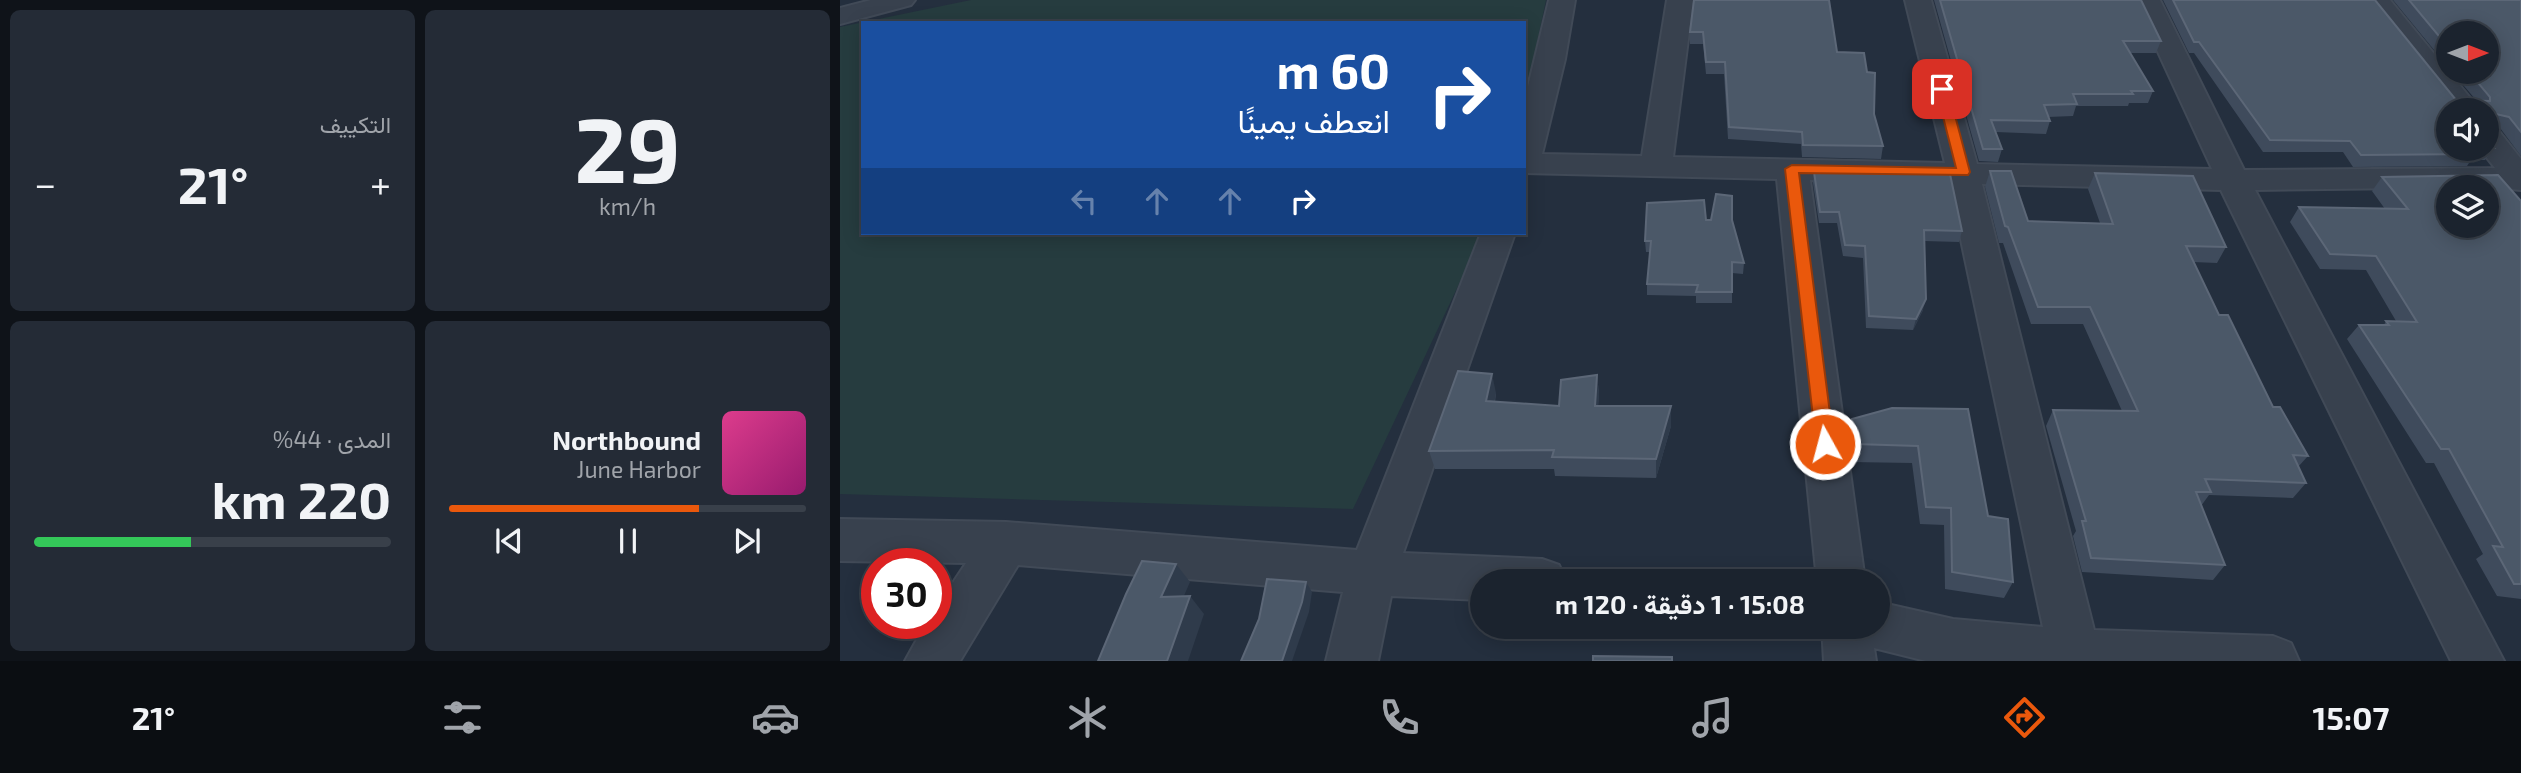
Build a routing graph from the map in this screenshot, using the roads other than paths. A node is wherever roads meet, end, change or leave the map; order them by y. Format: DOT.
graph roads {
  1 [pos="902,0"];
  2 [pos="1562,0"];
  3 [pos="1680,0"];
  4 [pos="1919,0"];
  5 [pos="2147,0"];
  6 [pos="2376,0"];
  7 [pos="840,16"];
  8 [pos="2455,98"];
  9 [pos="2499,152"];
  10 [pos="1526,154"];
  11 [pos="1526,162"];
  12 [pos="1657,167"];
  13 [pos="1792,169"];
  14 [pos="1963,172"];
  15 [pos="2521,179"];
  16 [pos="2233,180"];
  17 [pos="1497,235"];
  18 [pos="840,540"];
  19 [pos="1006,543"];
  20 [pos="1840,569"];
  21 [pos="1372,573"];
  22 [pos="1470,578"];
  23 [pos="1890,629"];
  24 [pos="1848,639"];
  25 [pos="2075,657"];
  26 [pos="931,661"];
  27 [pos="1352,661"];
  28 [pos="1850,661"];
  29 [pos="2273,661"];
  30 [pos="2478,661"];
  1 -- 7 [label="street"];
  2 -- 10 [label="street"];
  3 -- 12 [label="street"];
  4 -- 14 [label="street"];
  5 -- 16 [label="street"];
  6 -- 8 [label="street"];
  9 -- 15 [label="street"];
  11 -- 12 [label="street"];
  12 -- 13 [label="street"];
  13 -- 14 [label="street"];
  13 -- 20 [label="street"];
  14 -- 16 [label="street"];
  14 -- 25 [label="street"];
  15 -- 16 [label="street"];
  16 -- 30 [label="street"];
  17 -- 21 [label="street"];
  18 -- 19 [label="street"];
  19 -- 21 [label="street"];
  19 -- 26 [label="street"];
  21 -- 22 [label="street"];
  21 -- 27 [label="street"];
  23 -- 25 [label="street"];
  24 -- 28 [label="street"];
  25 -- 29 [label="street"];
}
